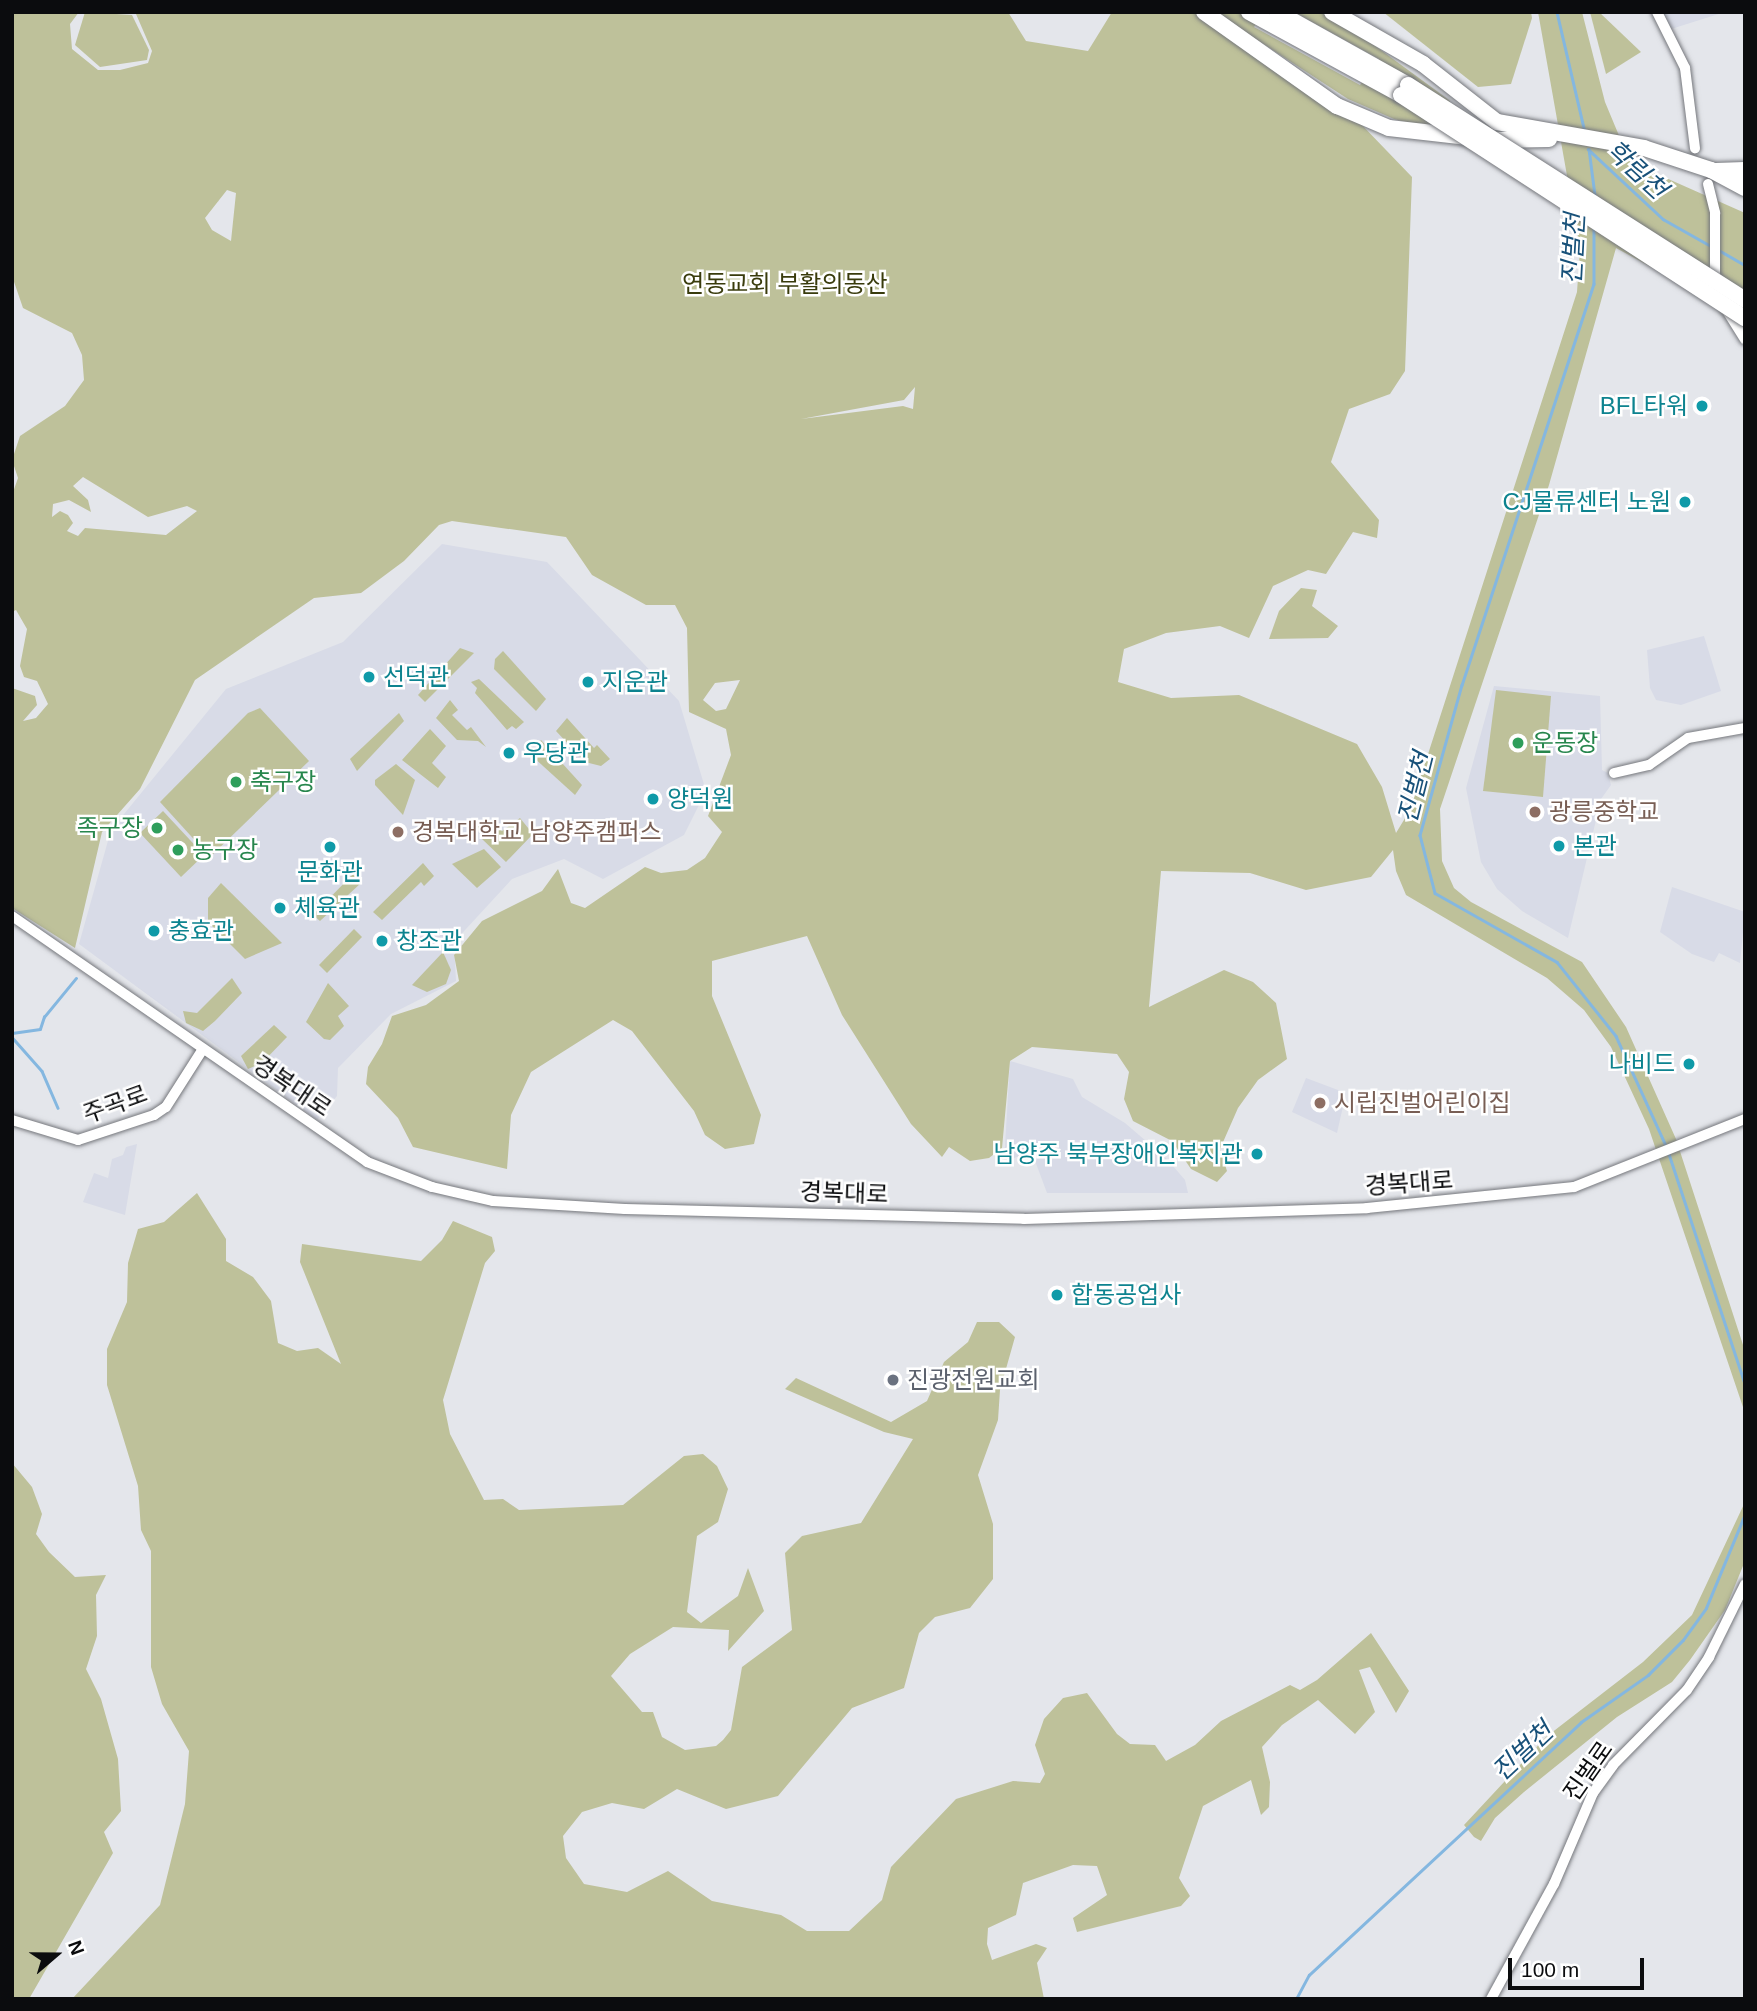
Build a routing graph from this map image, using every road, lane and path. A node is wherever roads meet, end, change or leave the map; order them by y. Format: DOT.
graph roads {
  1 [pos="1204,12"];
  2 [pos="1249,12"];
  3 [pos="1277,12"];
  4 [pos="1332,12"];
  5 [pos="1657,12"];
  6 [pos="1404,90"];
  7 [pos="1576,138"];
  8 [pos="1695,148"];
  9 [pos="1745,170"];
  10 [pos="1709,177"];
  11 [pos="1745,188"];
  12 [pos="1745,300"];
  13 [pos="1745,318"];
  14 [pos="1745,339"];
  15 [pos="1745,728"];
  16 [pos="1614,773"];
  17 [pos="12,916"];
  18 [pos="204,1049"];
  19 [pos="1745,1119"];
  20 [pos="12,1120"];
  21 [pos="1745,1584"];
  22 [pos="1491,1999"];
  1 -- 7 [label="highway"];
  2 -- 6 [label="highway"];
  3 -- 6 [label="highway"];
  4 -- 7 [label="highway"];
  5 -- 8 [label="street"];
  6 -- 12 [label="highway, bridge"];
  6 -- 13 [label="highway, bridge"];
  7 -- 10 [label="highway"];
  9 -- 10 [label="highway"];
  10 -- 11 [label="highway"];
  10 -- 14 [label="street"];
  15 -- 16 [label="street"];
  17 -- 18 [label="street, 경복대로"];
  18 -- 19 [label="street, 경복대로"];
  18 -- 20 [label="street, 주곡로"];
  21 -- 22 [label="street, 진벌로"];
}
